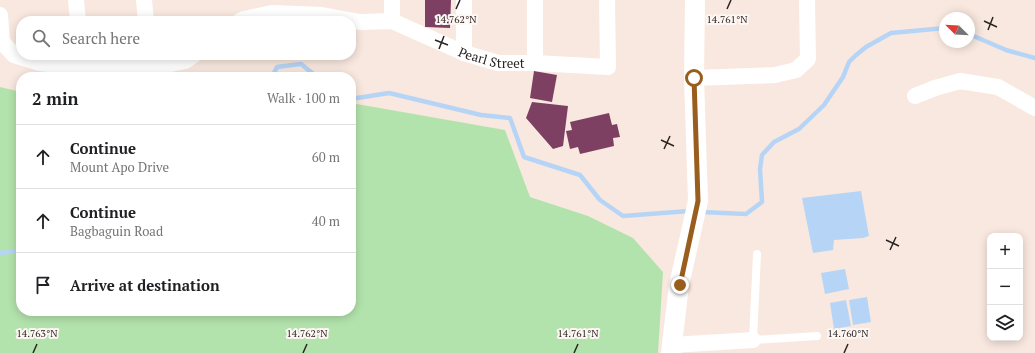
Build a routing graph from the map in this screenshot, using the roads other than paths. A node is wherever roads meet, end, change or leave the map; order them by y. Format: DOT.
graph roads {
  1 [pos="76,0"];
  2 [pos="144,0"];
  3 [pos="392,0"];
  4 [pos="464,0"];
  5 [pos="535,0"];
  6 [pos="607,0"];
  7 [pos="695,0"];
  8 [pos="807,0"];
  9 [pos="0,15"];
  10 [pos="78,16"];
  11 [pos="146,16"];
  12 [pos="258,16"];
  13 [pos="332,16"];
  14 [pos="356,21"];
  15 [pos="392,21"];
  16 [pos="464,52"];
  17 [pos="16,56"];
  18 [pos="30,60"];
  19 [pos="186,60"];
  20 [pos="82,61"];
  21 [pos="151,62"];
  22 [pos="535,63"];
  23 [pos="694,78"];
  24 [pos="915,96"];
  25 [pos="1035,108"];
  26 [pos="757,254"];
  27 [pos="817,336"];
  28 [pos="753,340"];
  29 [pos="671,349"];
  1 -- 10 [label="street"];
  2 -- 11 [label="street"];
  3 -- 15 [label="street"];
  4 -- 16 [label="street"];
  5 -- 22 [label="street"];
  6 -- 22 [label="street, Pearl Street"];
  7 -- 23 [label="street"];
  8 -- 23 [label="street"];
  9 -- 17 [label="street"];
  12 -- 13 [label="street, Pearl Street"];
  14 -- 15 [label="street, Pearl Street"];
  15 -- 16 [label="street, Pearl Street"];
  16 -- 22 [label="street, Pearl Street"];
  18 -- 20 [label="street"];
  19 -- 21 [label="street"];
  20 -- 21 [label="street"];
  23 -- 29 [label="street"];
  24 -- 25 [label="street"];
  26 -- 28 [label="lane"];
  27 -- 28 [label="lane"];
  28 -- 29 [label="street"];
}
